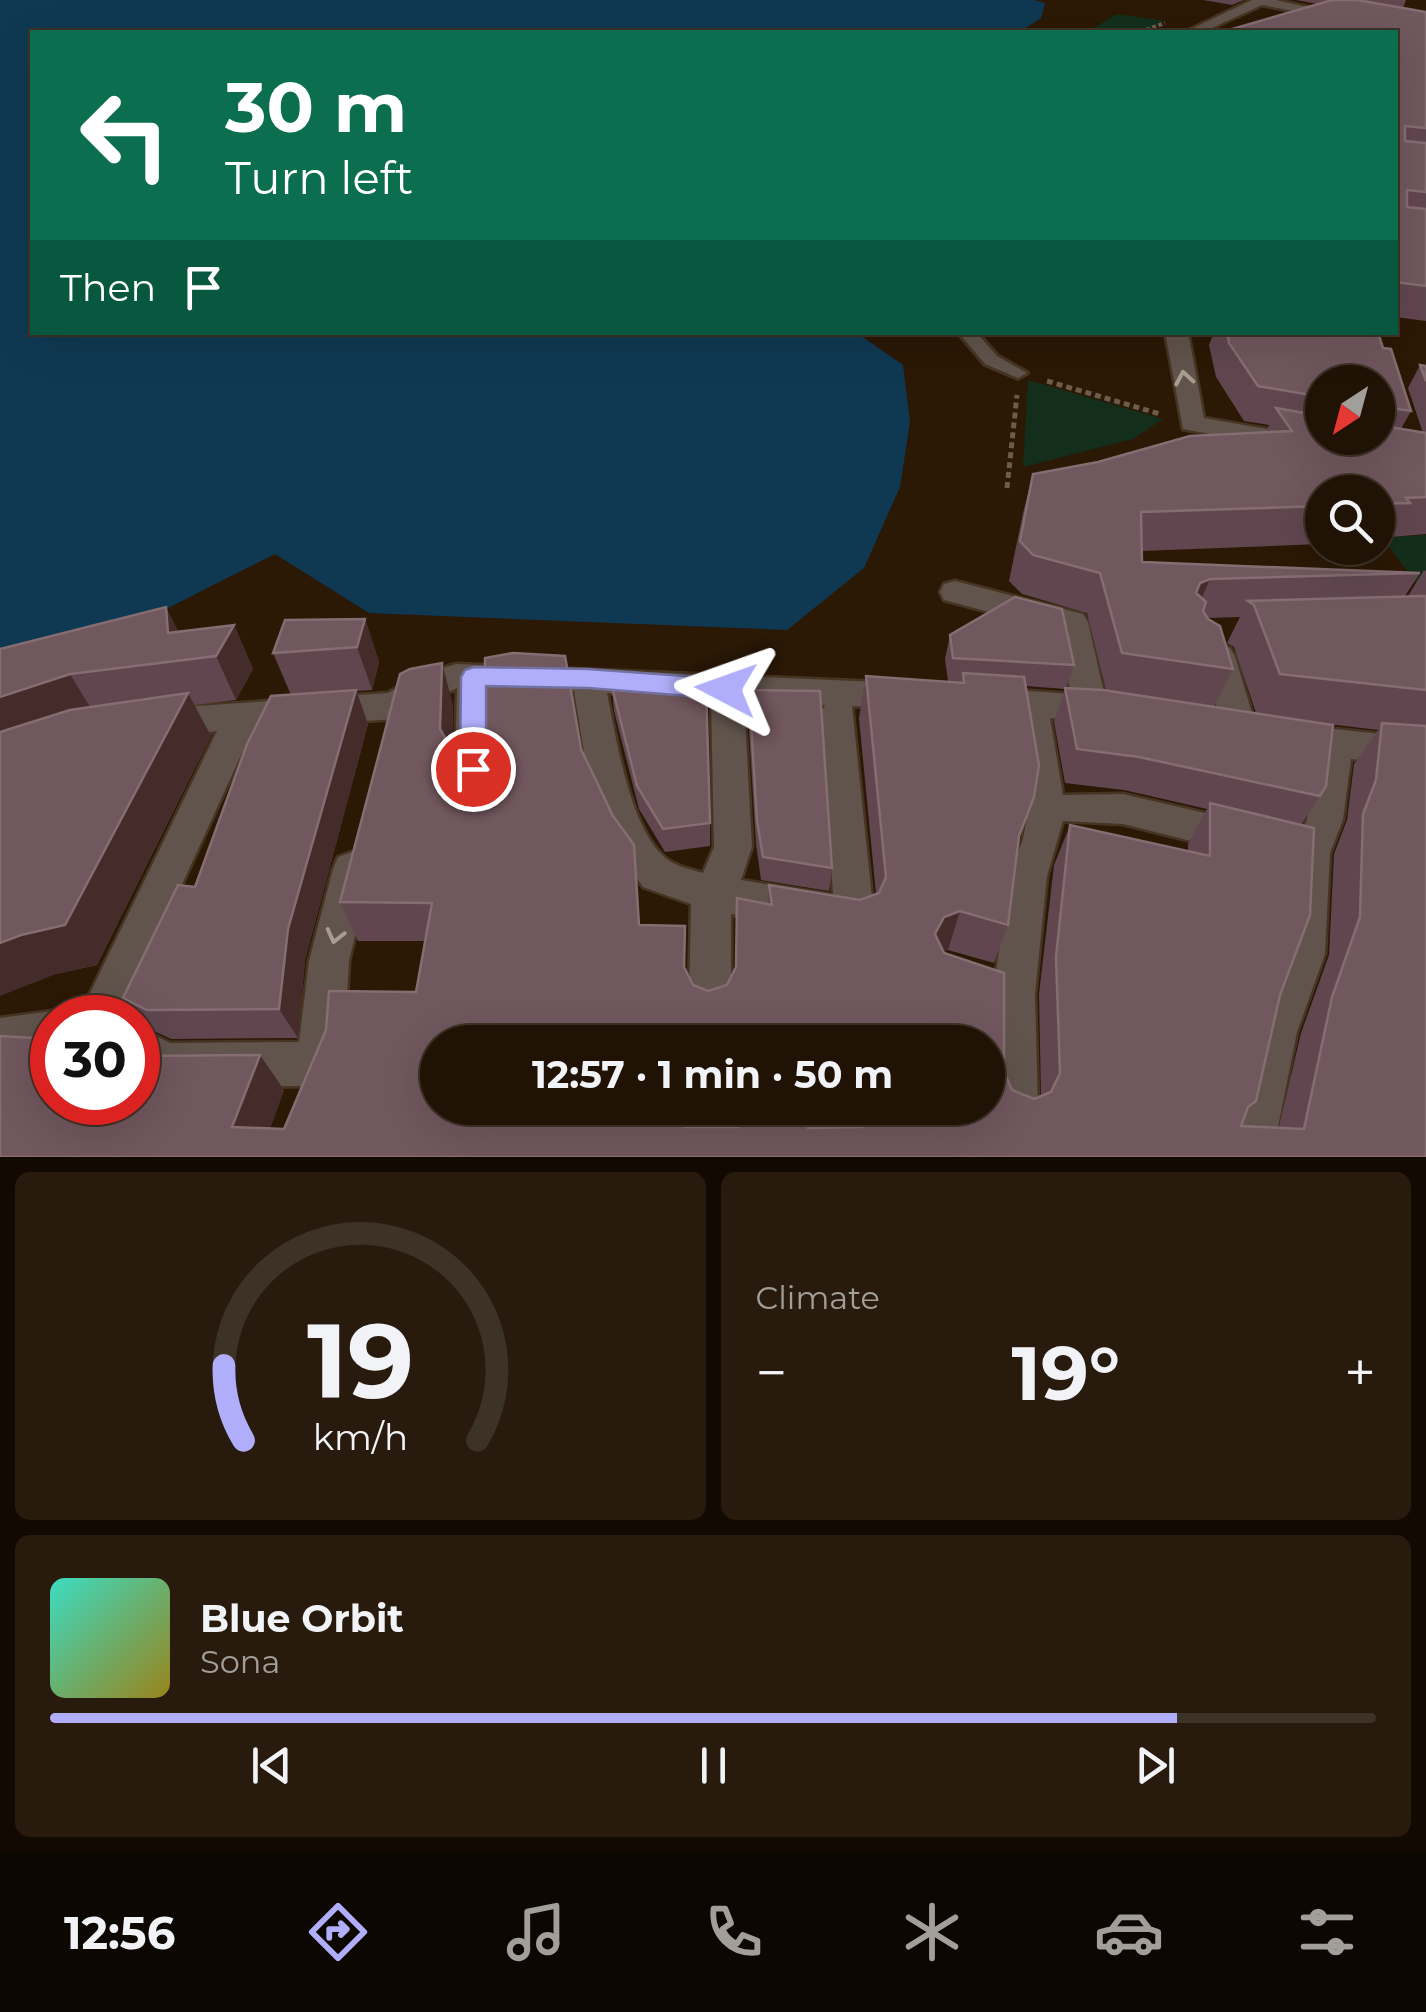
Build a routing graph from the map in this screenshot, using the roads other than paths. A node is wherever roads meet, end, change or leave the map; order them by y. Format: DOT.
graph roads {
  1 [pos="1260,0"];
  2 [pos="1352,18"];
  3 [pos="1197,30"];
  4 [pos="969,335"];
  5 [pos="1177,335"];
  6 [pos="1018,373"];
  7 [pos="1302,443"];
  8 [pos="955,592"];
  9 [pos="1209,637"];
  10 [pos="474,677"];
  11 [pos="588,679"];
  12 [pos="726,689"];
  13 [pos="837,702"];
  14 [pos="1030,703"];
  15 [pos="1090,707"];
  16 [pos="1128,713"];
  17 [pos="241,717"];
  18 [pos="1203,724"];
  19 [pos="125,730"];
  20 [pos="1240,730"];
  21 [pos="1335,745"];
  22 [pos="1426,753"];
  23 [pos="473,769"];
  24 [pos="1071,808"];
  25 [pos="362,834"];
  26 [pos="1311,854"];
  27 [pos="711,892"];
  28 [pos="111,995"];
  29 [pos="710,1004"];
  30 [pos="160,1062"];
  31 [pos="321,1064"];
  32 [pos="1015,1106"];
  33 [pos="303,1110"];
  34 [pos="828,1125"];
  35 [pos="828,1157"];
  36 [pos="1238,1157"];
  1 -- 2 [label="street"];
  1 -- 3 [label="street"];
  4 -- 6 [label="lane"];
  7 -- 5 [label="street, one-way"];
  8 -- 15 [label="street"];
  9 -- 20 [label="street"];
  10 -- 11 [label="street"];
  10 -- 17 [label="street"];
  10 -- 23 [label="street"];
  11 -- 12 [label="street"];
  11 -- 27 [label="street"];
  12 -- 13 [label="street"];
  12 -- 27 [label="street"];
  13 -- 14 [label="street"];
  13 -- 27 [label="street"];
  14 -- 15 [label="street"];
  14 -- 32 [label="street"];
  15 -- 16 [label="street"];
  17 -- 19 [label="street"];
  17 -- 28 [label="street"];
  18 -- 20 [label="street"];
  20 -- 21 [label="street"];
  21 -- 22 [label="street"];
  21 -- 26 [label="street"];
  24 -- 26 [label="street"];
  25 -- 31 [label="street, one-way"];
  26 -- 36 [label="street"];
  27 -- 29 [label="street"];
  30 -- 31 [label="street"];
  31 -- 33 [label="street"];
  34 -- 35 [label="street"];
}
